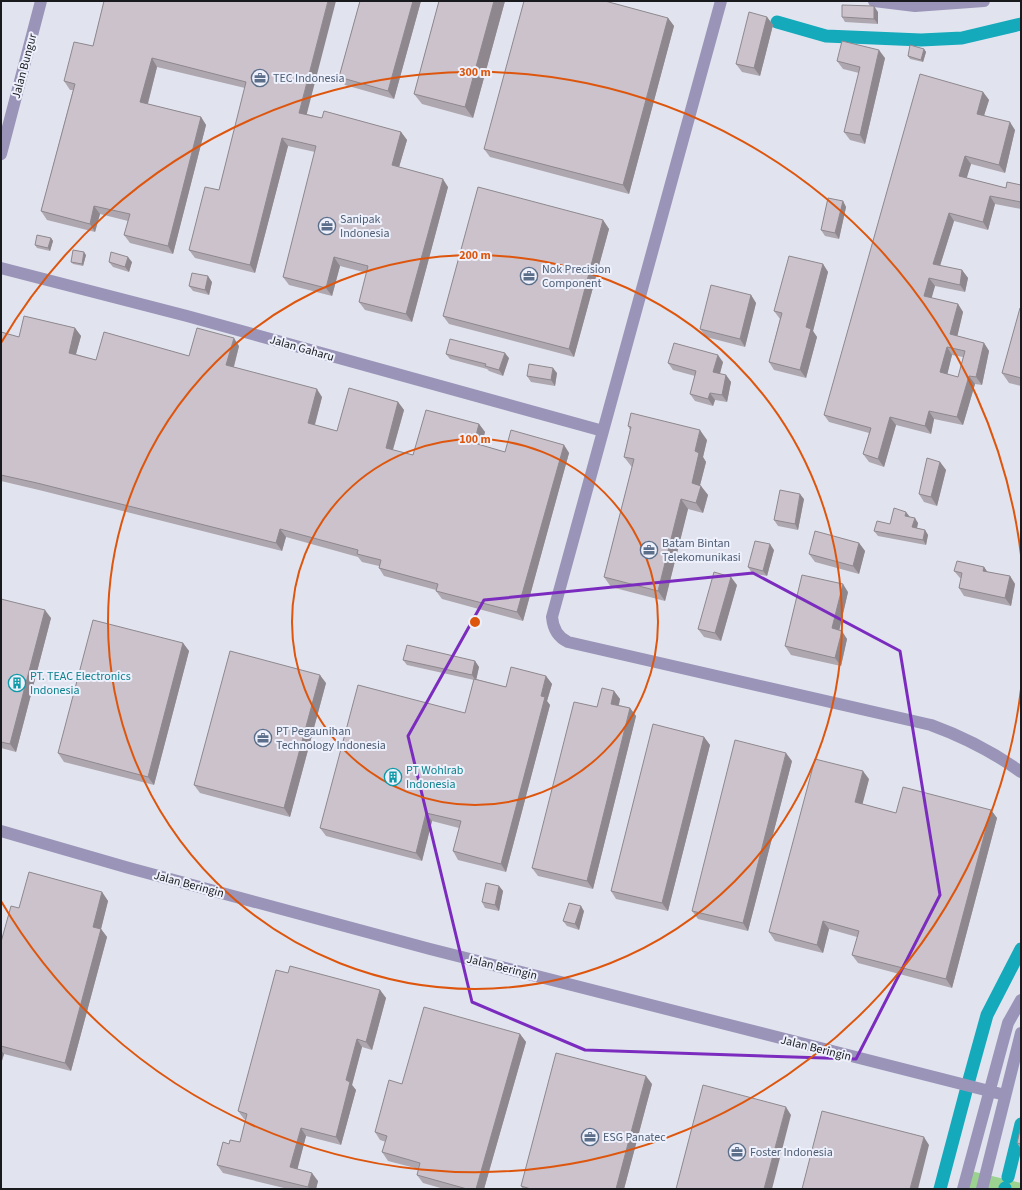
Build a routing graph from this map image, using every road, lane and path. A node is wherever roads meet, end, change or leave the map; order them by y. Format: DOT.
graph roads {
  1 [pos="41,1"];
  2 [pos="721,1"];
  3 [pos="874,1"];
  4 [pos="984,1"];
  5 [pos="1,154"];
  6 [pos="1,268"];
  7 [pos="602,431"];
  8 [pos="1021,772"];
  9 [pos="1,832"];
  10 [pos="1021,1000"];
  11 [pos="1021,1033"];
  12 [pos="990,1091"];
  13 [pos="1005,1095"];
  14 [pos="963,1189"];
  15 [pos="982,1189"];
  1 -- 5 [label="street, Jalan Bungur"];
  2 -- 7 [label="street"];
  3 -- 4 [label="street"];
  6 -- 7 [label="street, Jalan Gaharu"];
  7 -- 8 [label="street"];
  9 -- 12 [label="street, Jalan Beringin"];
  10 -- 12 [label="street"];
  11 -- 13 [label="street"];
  12 -- 13 [label="street, Jalan Beringin"];
  12 -- 14 [label="street"];
  13 -- 15 [label="street"];
}
